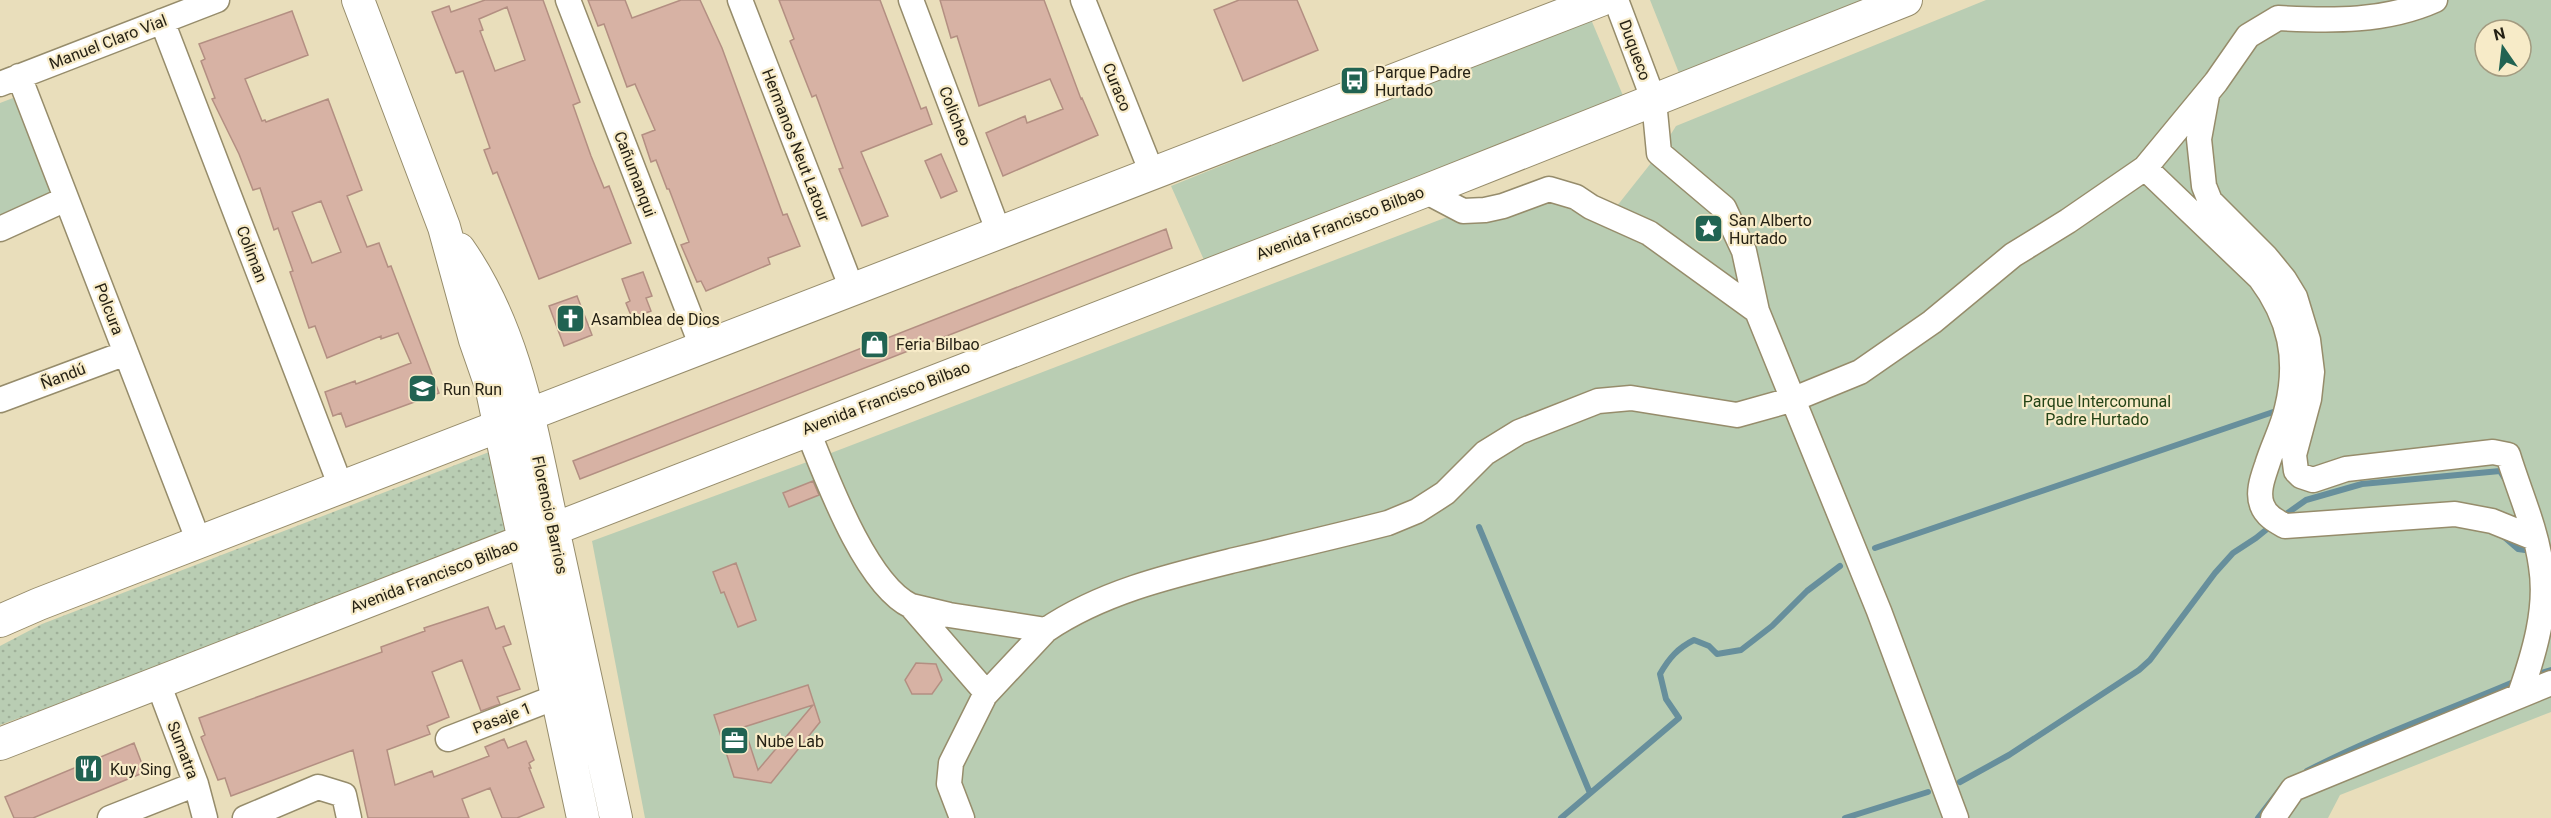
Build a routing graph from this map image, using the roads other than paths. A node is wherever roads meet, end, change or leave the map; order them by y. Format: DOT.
graph roads {
  1 [pos="217,0"];
  2 [pos="358,0"];
  3 [pos="568,0"];
  4 [pos="740,0"];
  5 [pos="910,0"];
  6 [pos="1083,0"];
  7 [pos="1601,0"];
  8 [pos="1616,0"];
  9 [pos="1906,0"];
  10 [pos="2435,0"];
  11 [pos="162,21"];
  12 [pos="9,80"];
  13 [pos="2208,92"];
  14 [pos="1654,100"];
  15 [pos="2145,168"];
  16 [pos="1152,174"];
  17 [pos="1425,190"];
  18 [pos="66,200"];
  19 [pos="0,229"];
  20 [pos="999,232"];
  21 [pos="852,289"];
  22 [pos="1757,311"];
  23 [pos="702,347"];
  24 [pos="126,353"];
  25 [pos="1794,399"];
  26 [pos="0,400"];
  27 [pos="515,420"];
  28 [pos="807,429"];
  29 [pos="341,487"];
  30 [pos="553,529"];
  31 [pos="2534,538"];
  32 [pos="524,541"];
  33 [pos="199,542"];
  34 [pos="911,606"];
  35 [pos="0,621"];
  36 [pos="1046,630"];
  37 [pos="158,682"];
  38 [pos="2524,683"];
  39 [pos="2551,683"];
  40 [pos="985,695"];
  41 [pos="556,697"];
  42 [pos="448,739"];
  43 [pos="0,744"];
  44 [pos="196,784"];
  45 [pos="2279,814"];
  46 [pos="577,816"];
  47 [pos="110,818"];
  48 [pos="205,818"];
  49 [pos="245,818"];
  50 [pos="349,818"];
  51 [pos="616,818"];
  52 [pos="962,818"];
  53 [pos="1956,818"];
  1 -- 11 [label="street, Manuel Claro Vial"];
  2 -- 27 [label="main road, Florencio Barrios"];
  3 -- 23 [label="street, Cañumanqui"];
  4 -- 21 [label="street, Hermanos Neut Latour"];
  5 -- 20 [label="street, Colicheo"];
  6 -- 16 [label="street, Curaco"];
  7 -- 16 [label="main road"];
  8 -- 14 [label="street, Duqueco"];
  9 -- 14 [label="main road, Avenida Francisco Bilbao"];
  10 -- 13 [label="street"];
  11 -- 12 [label="street, Manuel Claro Vial"];
  11 -- 29 [label="street, Coliman"];
  12 -- 18 [label="street, Polcura"];
  13 -- 15 [label="street"];
  13 -- 31 [label="street"];
  14 -- 17 [label="main road, Avenida Francisco Bilbao"];
  14 -- 22 [label="street, Duqueco"];
  15 -- 25 [label="street"];
  15 -- 31 [label="street"];
  16 -- 20 [label="main road"];
  17 -- 22 [label="street"];
  17 -- 28 [label="main road, Avenida Francisco Bilbao"];
  18 -- 19 [label="street"];
  18 -- 24 [label="street, Polcura"];
  20 -- 21 [label="main road"];
  21 -- 23 [label="main road"];
  22 -- 25 [label="street, Duqueco"];
  23 -- 27 [label="main road"];
  24 -- 26 [label="street, Ñandú"];
  24 -- 33 [label="street, Polcura"];
  25 -- 36 [label="street"];
  25 -- 53 [label="street, Duqueco"];
  27 -- 29 [label="main road"];
  27 -- 30 [label="main road, Florencio Barrios"];
  27 -- 32 [label="main road, Florencio Barrios"];
  28 -- 30 [label="main road, Avenida Francisco Bilbao"];
  28 -- 34 [label="street"];
  29 -- 33 [label="main road"];
  30 -- 32 [label="main road, Avenida Francisco Bilbao"];
  30 -- 51 [label="main road, Florencio Barrios"];
  31 -- 38 [label="street"];
  32 -- 37 [label="main road, Avenida Francisco Bilbao"];
  32 -- 41 [label="main road, Florencio Barrios"];
  33 -- 35 [label="main road"];
  34 -- 36 [label="street"];
  34 -- 40 [label="street"];
  36 -- 40 [label="street"];
  37 -- 43 [label="main road, Avenida Francisco Bilbao"];
  37 -- 44 [label="street, Sumatra"];
  38 -- 39 [label="street"];
  38 -- 45 [label="street"];
  40 -- 52 [label="street"];
  41 -- 42 [label="street, Pasaje 1"];
  41 -- 46 [label="main road, Florencio Barrios"];
  44 -- 47 [label="street"];
  44 -- 48 [label="street, Sumatra"];
  49 -- 50 [label="street"];
}
